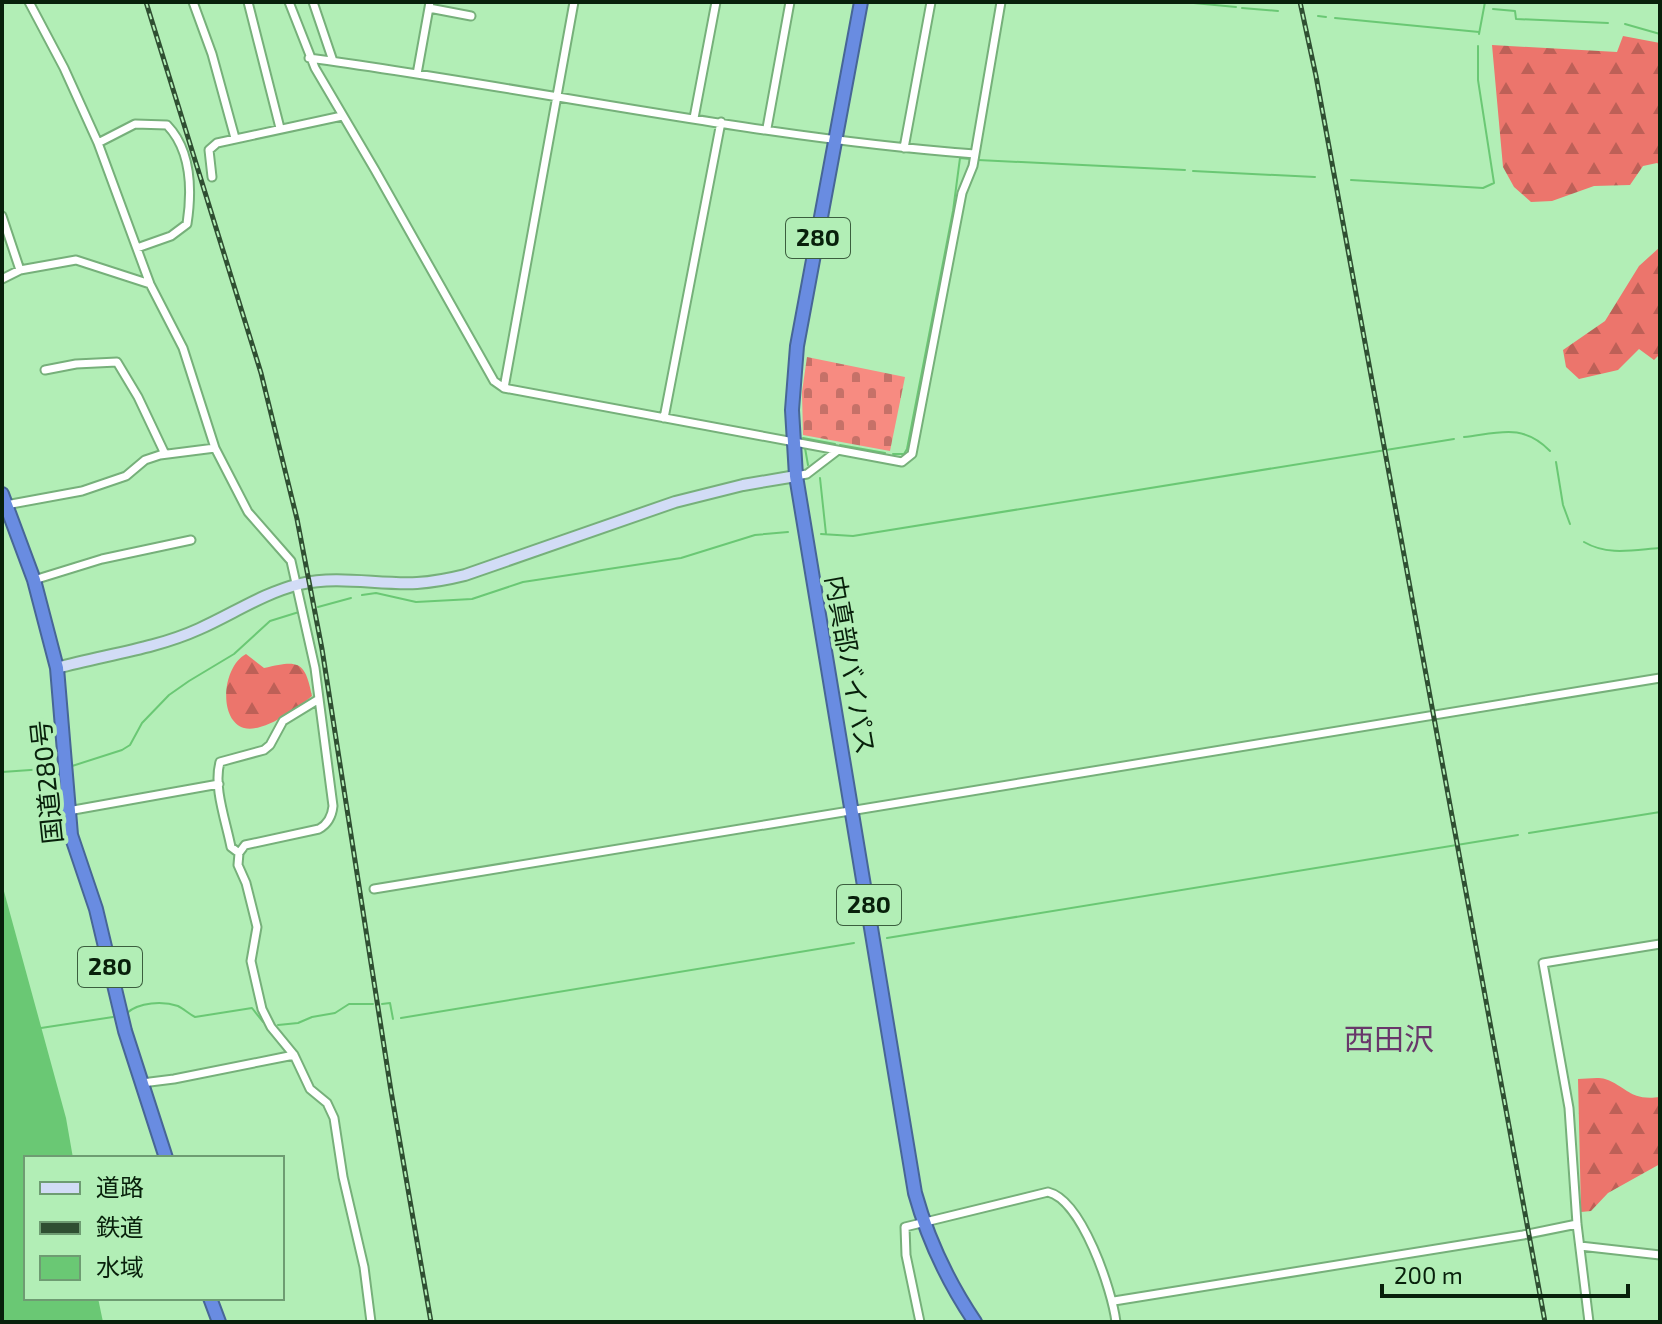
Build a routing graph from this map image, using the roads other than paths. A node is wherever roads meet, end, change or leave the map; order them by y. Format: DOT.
graph roads {
  1 [pos="29,2"];
  2 [pos="193,2"];
  3 [pos="248,2"];
  4 [pos="289,2"];
  5 [pos="313,2"];
  6 [pos="574,2"];
  7 [pos="716,2"];
  8 [pos="790,2"];
  9 [pos="861,2"];
  10 [pos="931,2"];
  11 [pos="1001,2"];
  12 [pos="430,5"];
  13 [pos="471,16"];
  14 [pos="309,58"];
  15 [pos="333,61"];
  16 [pos="417,74"];
  17 [pos="557,96"];
  18 [pos="342,116"];
  19 [pos="694,118"];
  20 [pos="721,122"];
  21 [pos="280,128"];
  22 [pos="767,128"];
  23 [pos="235,138"];
  24 [pos="837,138"];
  25 [pos="98,143"];
  26 [pos="904,148"];
  27 [pos="975,154"];
  28 [pos="212,177"];
  29 [pos="2,216"];
  30 [pos="137,248"];
  31 [pos="20,270"];
  32 [pos="2,279"];
  33 [pos="150,284"];
  34 [pos="45,370"];
  35 [pos="504,388"];
  36 [pos="664,418"];
  37 [pos="793,443"];
  38 [pos="215,448"];
  39 [pos="837,451"];
  40 [pos="165,454"];
  41 [pos="796,476"];
  42 [pos="4,499"];
  43 [pos="191,540"];
  44 [pos="34,580"];
  45 [pos="297,585"];
  46 [pos="57,668"];
  47 [pos="1660,678"];
  48 [pos="319,699"];
  49 [pos="219,784"];
  50 [pos="853,810"];
  51 [pos="68,811"];
  52 [pos="239,853"];
  53 [pos="374,889"];
  54 [pos="1660,944"];
  55 [pos="294,1055"];
  56 [pos="142,1083"];
  57 [pos="165,1156"];
  58 [pos="923,1222"];
  59 [pos="1577,1224"];
  60 [pos="1580,1246"];
  61 [pos="1660,1255"];
  62 [pos="211,1300"];
  63 [pos="1114,1301"];
  64 [pos="219,1322"];
  65 [pos="371,1322"];
  66 [pos="920,1322"];
  67 [pos="975,1322"];
  68 [pos="1116,1322"];
  69 [pos="1589,1322"];
  1 -- 25 [label="street"];
  2 -- 23 [label="street"];
  3 -- 21 [label="street"];
  4 -- 14 [label="street"];
  5 -- 15 [label="street"];
  6 -- 17 [label="street"];
  7 -- 19 [label="street"];
  8 -- 22 [label="street"];
  9 -- 24 [label="highway, 内真部バイパス / 280"];
  10 -- 26 [label="street"];
  11 -- 27 [label="street"];
  12 -- 13 [label="street"];
  12 -- 16 [label="street"];
  14 -- 15 [label="street"];
  14 -- 18 [label="street"];
  15 -- 16 [label="street"];
  16 -- 17 [label="street"];
  17 -- 19 [label="street"];
  17 -- 35 [label="street"];
  18 -- 21 [label="street"];
  18 -- 35 [label="street"];
  19 -- 20 [label="street"];
  20 -- 22 [label="street"];
  20 -- 36 [label="street"];
  21 -- 23 [label="street"];
  22 -- 24 [label="street"];
  23 -- 28 [label="street"];
  24 -- 26 [label="street"];
  24 -- 37 [label="highway, 内真部バイパス / 280"];
  25 -- 30 [label="street"];
  25 -- 30 [label="street"];
  26 -- 27 [label="street"];
  27 -- 39 [label="street"];
  29 -- 31 [label="street"];
  30 -- 33 [label="street"];
  31 -- 32 [label="street"];
  31 -- 33 [label="street"];
  33 -- 38 [label="street"];
  34 -- 40 [label="street"];
  35 -- 36 [label="street"];
  36 -- 37 [label="street"];
  37 -- 39 [label="street"];
  37 -- 41 [label="highway, 内真部バイパス / 280"];
  38 -- 40 [label="street"];
  38 -- 45 [label="street"];
  39 -- 41 [label="street"];
  40 -- 42 [label="street"];
  41 -- 45 [label="street"];
  41 -- 50 [label="highway, 内真部バイパス / 280"];
  42 -- 44 [label="highway, 国道280号 / 280"];
  43 -- 44 [label="street"];
  44 -- 46 [label="highway, 国道280号 / 280"];
  45 -- 46 [label="street"];
  45 -- 48 [label="street"];
  46 -- 51 [label="highway, 国道280号 / 280"];
  47 -- 50 [label="street"];
  48 -- 49 [label="street"];
  48 -- 52 [label="street"];
  49 -- 51 [label="street"];
  49 -- 52 [label="street"];
  50 -- 53 [label="street"];
  50 -- 58 [label="highway, 内真部バイパス / 280"];
  51 -- 56 [label="highway, 国道280号 / 280"];
  52 -- 55 [label="street"];
  54 -- 59 [label="street"];
  55 -- 56 [label="street"];
  55 -- 65 [label="street"];
  56 -- 57 [label="highway, 国道280号 / 280"];
  58 -- 63 [label="street"];
  58 -- 66 [label="street"];
  58 -- 67 [label="highway, 内真部バイパス / 280"];
  59 -- 60 [label="street"];
  59 -- 63 [label="street"];
  60 -- 61 [label="street"];
  60 -- 69 [label="street"];
  62 -- 64 [label="highway"];
  63 -- 68 [label="street"];
}
